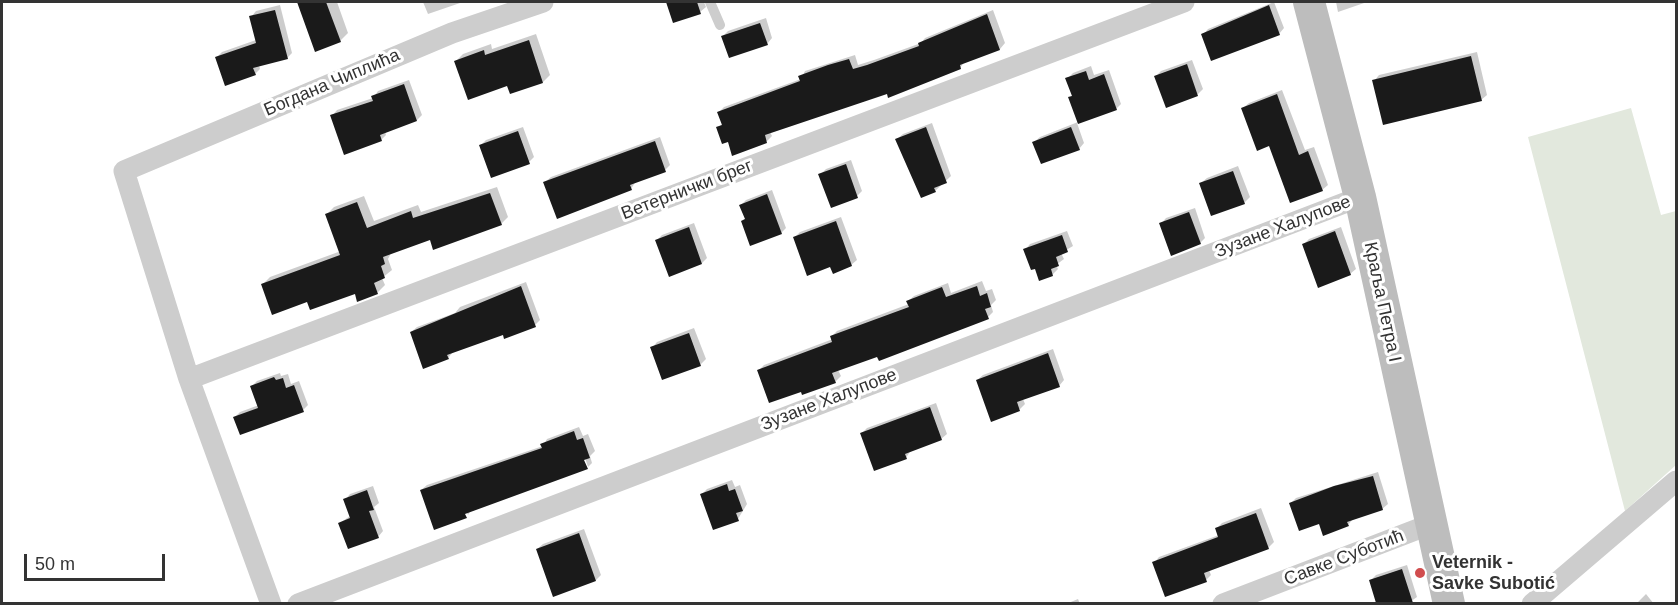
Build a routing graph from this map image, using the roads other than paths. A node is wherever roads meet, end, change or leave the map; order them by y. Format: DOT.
graph roads {
  1 [pos="543,2"];
  2 [pos="710,2"];
  3 [pos="1184,2"];
  4 [pos="1309,2"];
  5 [pos="720,25"];
  6 [pos="1360,197"];
  7 [pos="189,379"];
  8 [pos="1677,481"];
  9 [pos="1431,524"];
  10 [pos="271,603"];
  11 [pos="298,603"];
  12 [pos="1223,603"];
  13 [pos="1449,603"];
  14 [pos="1532,603"];
  1 -- 7 [label="street, Богдана Чиплића"];
  2 -- 5 [label="lane"];
  3 -- 7 [label="street, Ветернички брег"];
  4 -- 6 [label="street, Краља Петра I"];
  6 -- 9 [label="street, Краља Петра I"];
  6 -- 11 [label="street, Зузане Халупове"];
  7 -- 10 [label="street"];
  8 -- 14 [label="street"];
  9 -- 12 [label="street, Савке Суботић"];
  9 -- 13 [label="street, Краља Петра I"];
}
